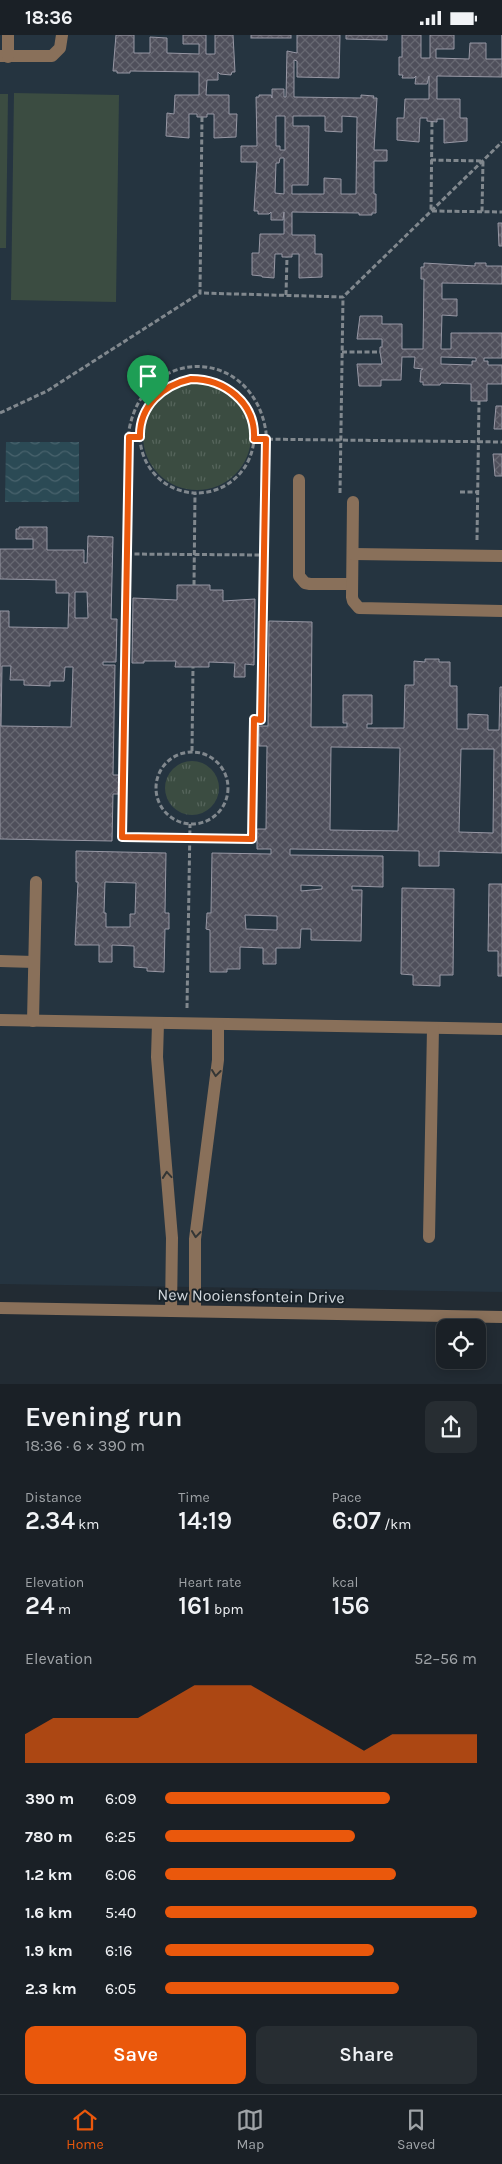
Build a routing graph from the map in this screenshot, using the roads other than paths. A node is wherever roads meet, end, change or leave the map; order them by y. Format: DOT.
graph roads {
  1 [pos="8,35"];
  2 [pos="62,35"];
  3 [pos="4,56"];
  4 [pos="299,480"];
  5 [pos="353,502"];
  6 [pos="353,554"];
  7 [pos="502,556"];
  8 [pos="352,584"];
  9 [pos="502,611"];
  10 [pos="36,882"];
  11 [pos="0,961"];
  12 [pos="34,962"];
  13 [pos="0,1020"];
  14 [pos="33,1021"];
  15 [pos="158,1023"];
  16 [pos="218,1024"];
  17 [pos="433,1028"];
  18 [pos="502,1029"];
  19 [pos="428,1237"];
  20 [pos="0,1308"];
  21 [pos="171,1311"];
  22 [pos="194,1311"];
  23 [pos="502,1317"];
  1 -- 3 [label="street"];
  2 -- 3 [label="street"];
  4 -- 8 [label="street"];
  5 -- 6 [label="street"];
  6 -- 7 [label="street"];
  6 -- 8 [label="street"];
  8 -- 9 [label="street"];
  10 -- 12 [label="street"];
  11 -- 12 [label="street"];
  12 -- 14 [label="street"];
  13 -- 14 [label="street"];
  14 -- 15 [label="street"];
  15 -- 16 [label="street"];
  21 -- 15 [label="street, one-way"];
  16 -- 17 [label="street"];
  16 -- 22 [label="street, one-way"];
  17 -- 18 [label="street"];
  17 -- 19 [label="street"];
  20 -- 21 [label="street, New Nooiensfontein Drive"];
  21 -- 22 [label="street, New Nooiensfontein Drive"];
  22 -- 23 [label="street, New Nooiensfontein Drive"];
}
